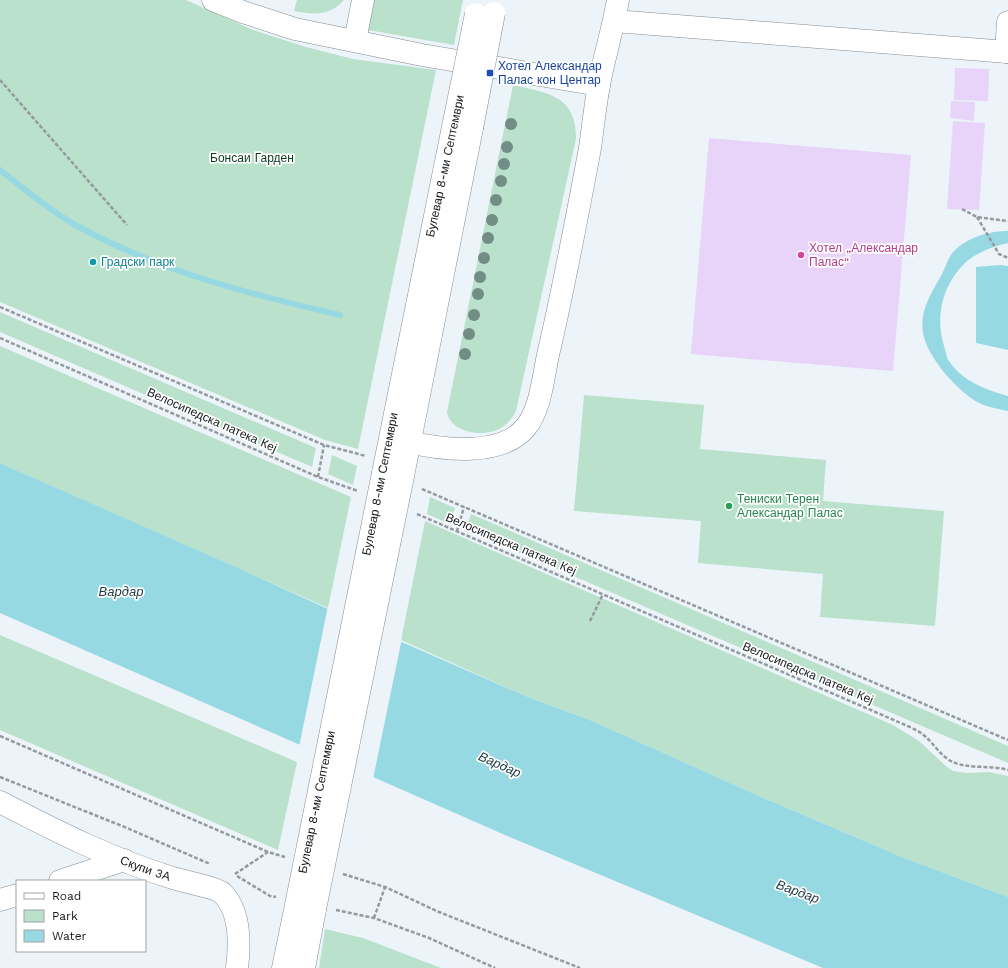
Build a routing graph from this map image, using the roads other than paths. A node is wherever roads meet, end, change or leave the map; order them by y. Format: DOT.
graph roads {
  1 [pos="213,0"];
  2 [pos="363,0"];
  3 [pos="618,0"];
  4 [pos="486,7"];
  5 [pos="614,21"];
  6 [pos="1008,22"];
  7 [pos="355,41"];
  8 [pos="1007,52"];
  9 [pos="599,85"];
  10 [pos="463,125"];
  11 [pos="410,442"];
  12 [pos="402,481"];
  13 [pos="0,802"];
  14 [pos="124,860"];
  15 [pos="63,880"];
  16 [pos="16,895"];
  17 [pos="0,900"];
  18 [pos="306,907"];
  19 [pos="236,968"];
  20 [pos="283,968"];
  21 [pos="304,968"];
  1 -- 7 [label="street"];
  2 -- 7 [label="street"];
  3 -- 5 [label="street"];
  4 -- 10 [label="street, Булевар 8-ми Септември, bridge"];
  5 -- 8 [label="street"];
  5 -- 9 [label="street"];
  6 -- 8 [label="street"];
  7 -- 9 [label="street"];
  9 -- 11 [label="street"];
  10 -- 11 [label="street, Булевар 8-ми Септември"];
  10 -- 12 [label="street, Булевар 8-ми Септември"];
  11 -- 12 [label="street, Булевар 8-ми Септември"];
  12 -- 18 [label="street, Булевар 8-ми Септември, bridge"];
  13 -- 14 [label="street, Скупи 3А"];
  14 -- 15 [label="street"];
  14 -- 19 [label="street, Скупи 3А"];
  16 -- 17 [label="street"];
  18 -- 20 [label="street, Булевар 8-ми Септември"];
  18 -- 21 [label="street, Булевар 8-ми Септември"];
}
